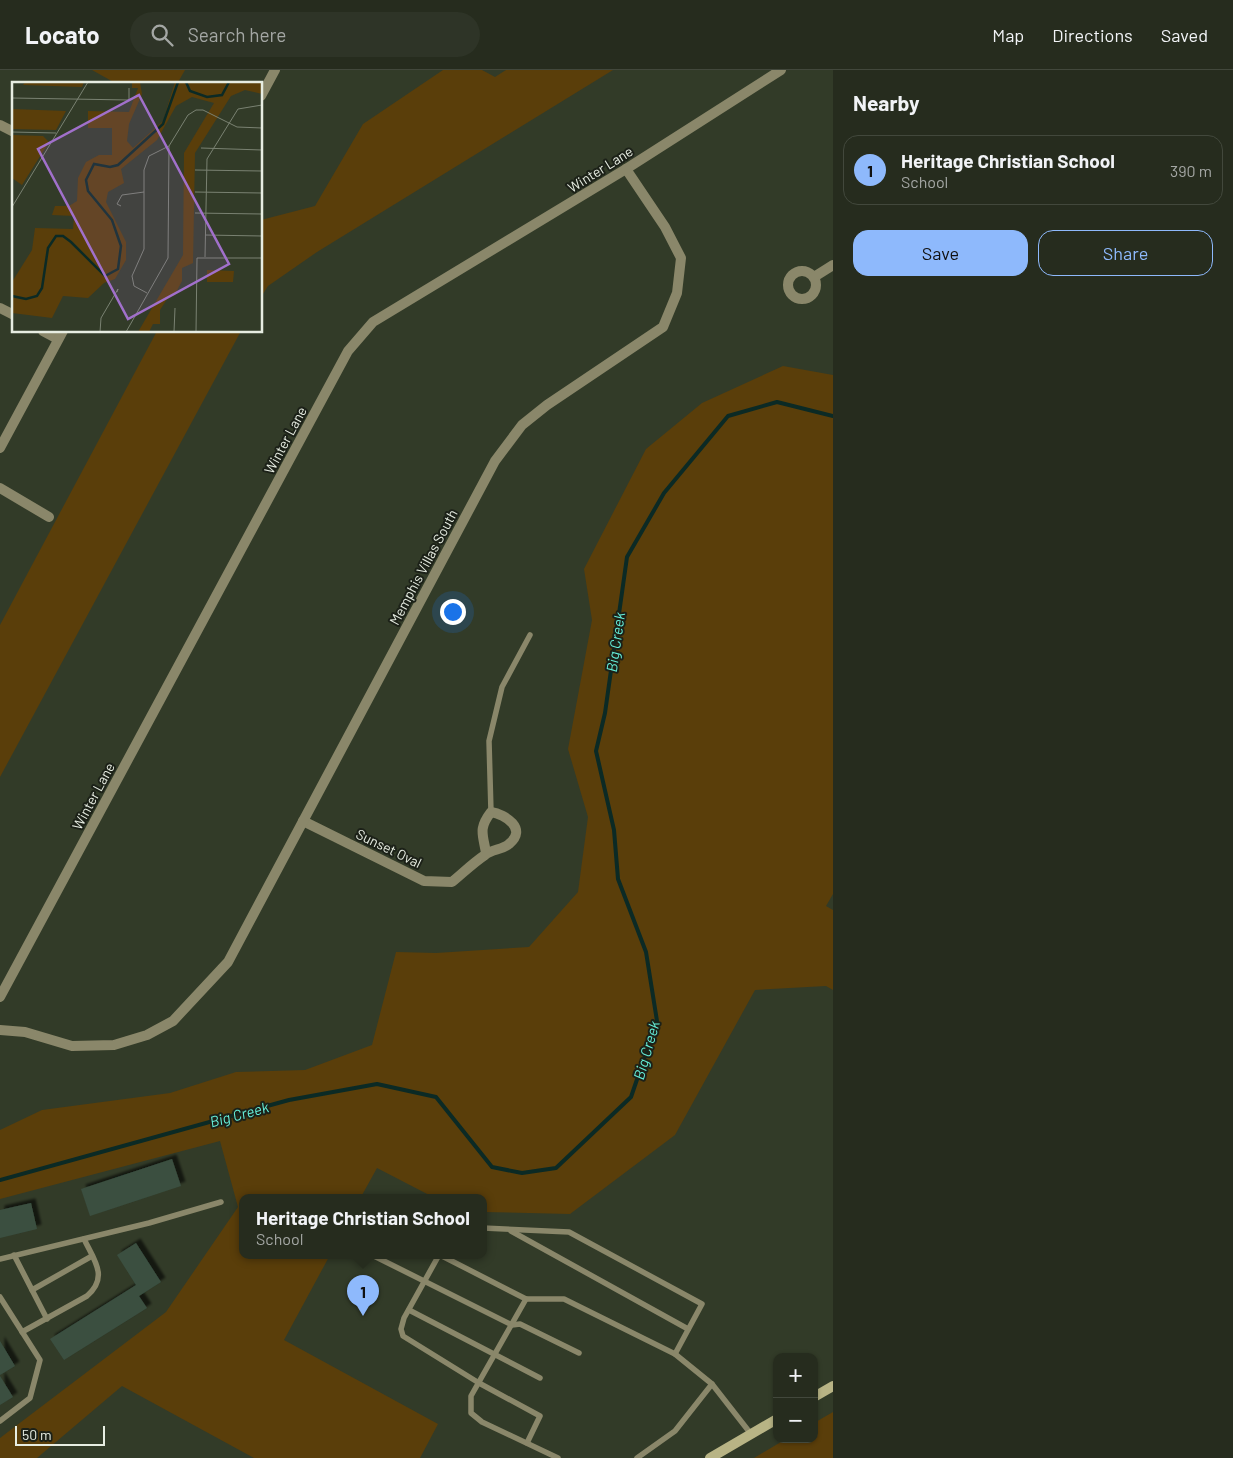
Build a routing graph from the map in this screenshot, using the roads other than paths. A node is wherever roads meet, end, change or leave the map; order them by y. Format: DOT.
graph roads {
  1 [pos="276,70"];
  2 [pos="781,70"];
  3 [pos="262,94"];
  4 [pos="0,125"];
  5 [pos="12,131"];
  6 [pos="626,169"];
  7 [pos="833,265"];
  8 [pos="814,277"];
  9 [pos="0,308"];
  10 [pos="12,315"];
  11 [pos="47,332"];
  12 [pos="60,335"];
  13 [pos="0,448"];
  14 [pos="0,488"];
  15 [pos="49,517"];
  16 [pos="530,635"];
  17 [pos="490,812"];
  18 [pos="303,821"];
  19 [pos="486,853"];
  20 [pos="0,997"];
  21 [pos="0,1030"];
  22 [pos="221,1202"];
  23 [pos="487,1228"];
  24 [pos="509,1230"];
  25 [pos="84,1239"];
  26 [pos="14,1255"];
  27 [pos="92,1256"];
  28 [pos="0,1259"];
  29 [pos="380,1259"];
  30 [pos="438,1259"];
  31 [pos="448,1259"];
  32 [pos="424,1282"];
  33 [pos="32,1290"];
  34 [pos="0,1297"];
  35 [pos="526,1299"];
  36 [pos="409,1310"];
  37 [pos="47,1319"];
  38 [pos="512,1325"];
  39 [pos="688,1329"];
  40 [pos="22,1332"];
  41 [pos="579,1353"];
  42 [pos="674,1354"];
  43 [pos="494,1355"];
  44 [pos="540,1378"];
  45 [pos="479,1383"];
  46 [pos="712,1384"];
  47 [pos="833,1386"];
  48 [pos="818,1395"];
  49 [pos="0,1421"];
  50 [pos="773,1421"];
  51 [pos="752,1434"];
  52 [pos="527,1443"];
  53 [pos="558,1458"];
  54 [pos="638,1458"];
  55 [pos="710,1458"];
  1 -- 3 [label="street"];
  2 -- 6 [label="street, Winter Lane"];
  4 -- 5 [label="street"];
  6 -- 18 [label="street, Memphis Villas South"];
  6 -- 20 [label="street, Winter Lane"];
  7 -- 8 [label="street"];
  9 -- 10 [label="street"];
  11 -- 12 [label="street"];
  12 -- 13 [label="street"];
  14 -- 15 [label="street"];
  16 -- 17 [label="lane"];
  17 -- 19 [label="street"];
  17 -- 19 [label="street, Sunset Oval"];
  18 -- 19 [label="street, Sunset Oval"];
  18 -- 21 [label="street, Memphis Villas South"];
  22 -- 25 [label="lane"];
  23 -- 24 [label="lane"];
  24 -- 39 [label="lane"];
  24 -- 39 [label="lane"];
  25 -- 26 [label="lane"];
  25 -- 27 [label="lane"];
  26 -- 28 [label="lane"];
  26 -- 33 [label="lane"];
  27 -- 33 [label="lane"];
  27 -- 37 [label="lane"];
  29 -- 32 [label="lane"];
  30 -- 32 [label="lane"];
  31 -- 35 [label="lane"];
  32 -- 36 [label="lane"];
  32 -- 38 [label="lane"];
  33 -- 37 [label="lane"];
  34 -- 40 [label="lane"];
  35 -- 38 [label="lane"];
  35 -- 42 [label="lane"];
  36 -- 43 [label="lane"];
  36 -- 45 [label="lane"];
  37 -- 40 [label="lane"];
  38 -- 41 [label="lane"];
  38 -- 43 [label="lane"];
  39 -- 42 [label="lane"];
  40 -- 49 [label="lane"];
  42 -- 46 [label="lane"];
  43 -- 44 [label="lane"];
  43 -- 45 [label="lane"];
  45 -- 52 [label="lane"];
  45 -- 52 [label="lane"];
  46 -- 51 [label="lane"];
  46 -- 54 [label="lane"];
  47 -- 48 [label="main road"];
  50 -- 51 [label="main road"];
  51 -- 55 [label="main road"];
  52 -- 53 [label="lane"];
}
